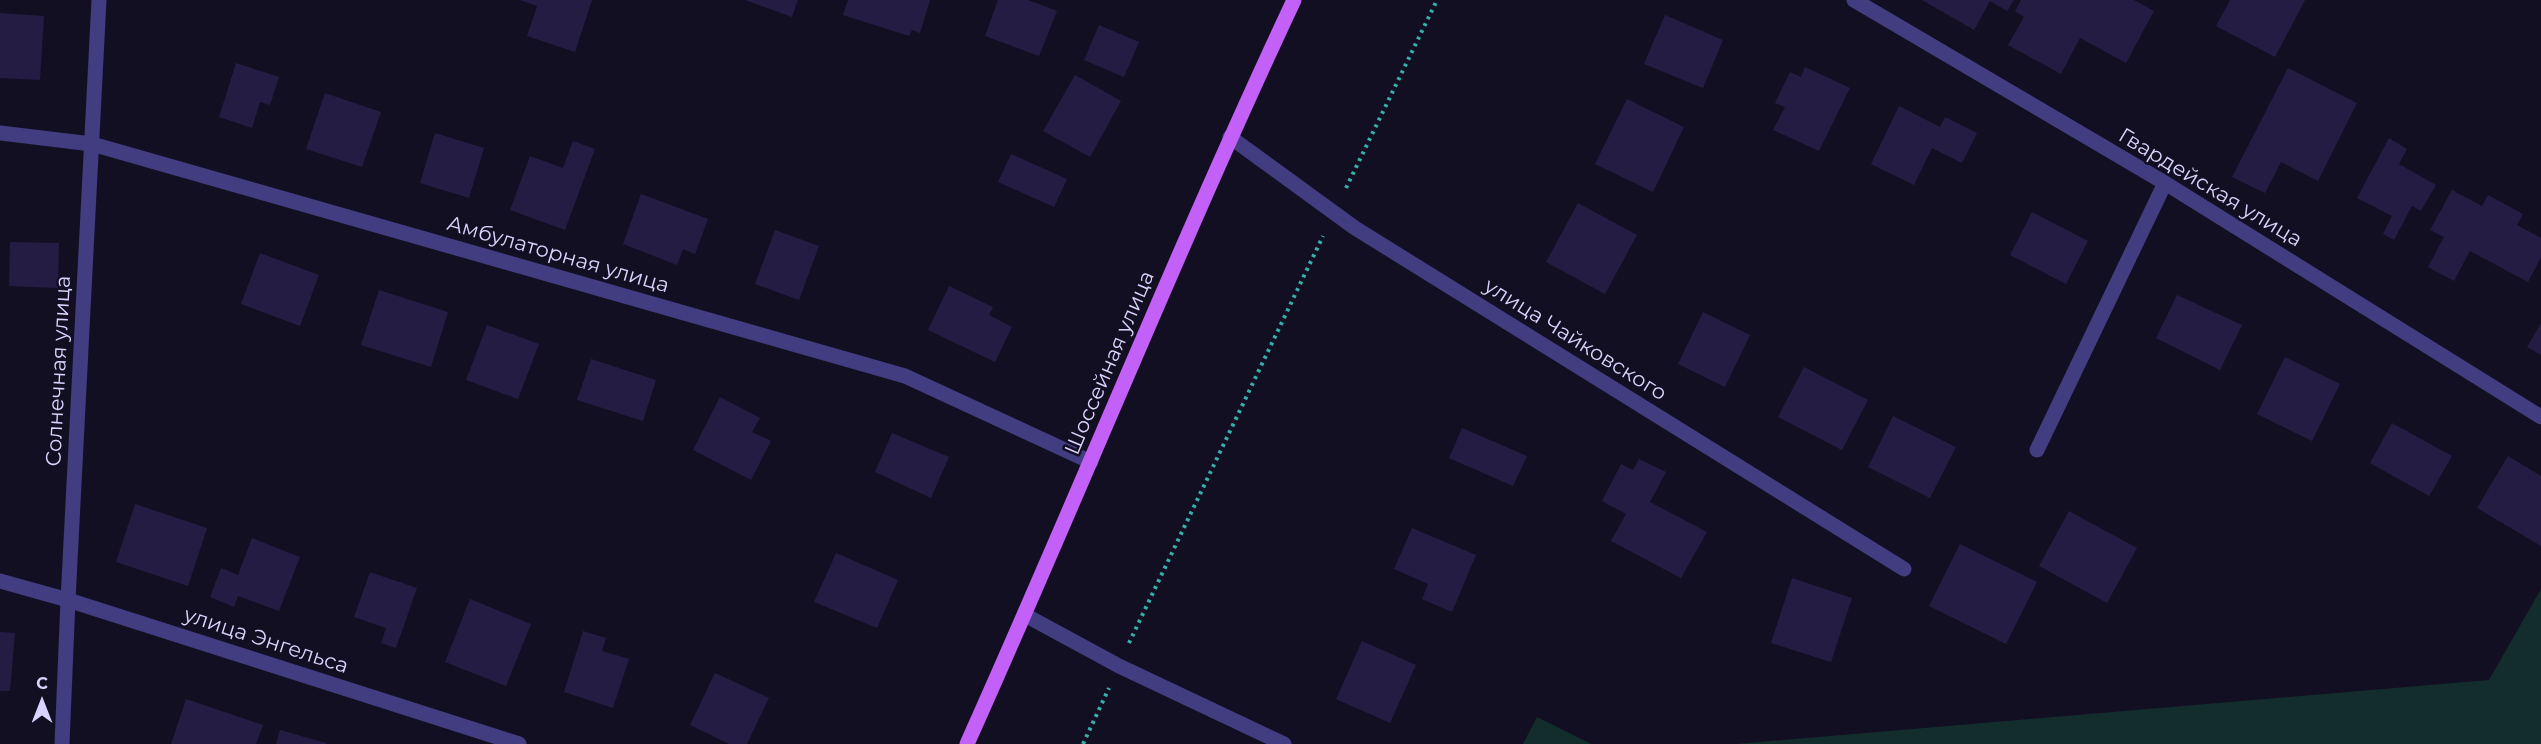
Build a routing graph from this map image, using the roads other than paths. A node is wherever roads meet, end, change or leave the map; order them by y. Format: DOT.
graph roads {
  1 [pos="99,0"];
  2 [pos="1294,0"];
  3 [pos="1854,0"];
  4 [pos="0,133"];
  5 [pos="1230,137"];
  6 [pos="92,144"];
  7 [pos="2165,183"];
  8 [pos="2541,417"];
  9 [pos="2037,450"];
  10 [pos="1091,462"];
  11 [pos="1904,569"];
  12 [pos="0,581"];
  13 [pos="68,600"];
  14 [pos="1025,615"];
  15 [pos="62,744"];
  16 [pos="519,744"];
  17 [pos="967,744"];
  18 [pos="1284,744"];
  1 -- 6 [label="street, Солнечная улица"];
  2 -- 5 [label="main road, Шоссейная улица"];
  3 -- 7 [label="street, Гвардейская улица"];
  4 -- 6 [label="street, Амбулаторная улица"];
  5 -- 10 [label="main road, Шоссейная улица"];
  5 -- 11 [label="street, улица Чайковского"];
  6 -- 10 [label="street, Амбулаторная улица"];
  6 -- 13 [label="street, Солнечная улица"];
  7 -- 8 [label="street, Гвардейская улица"];
  7 -- 9 [label="street"];
  10 -- 14 [label="main road, Шоссейная улица"];
  12 -- 13 [label="street, улица Энгельса"];
  13 -- 15 [label="street, Солнечная улица"];
  13 -- 16 [label="street, улица Энгельса"];
  14 -- 17 [label="main road, Шоссейная улица"];
  14 -- 18 [label="street"];
}
